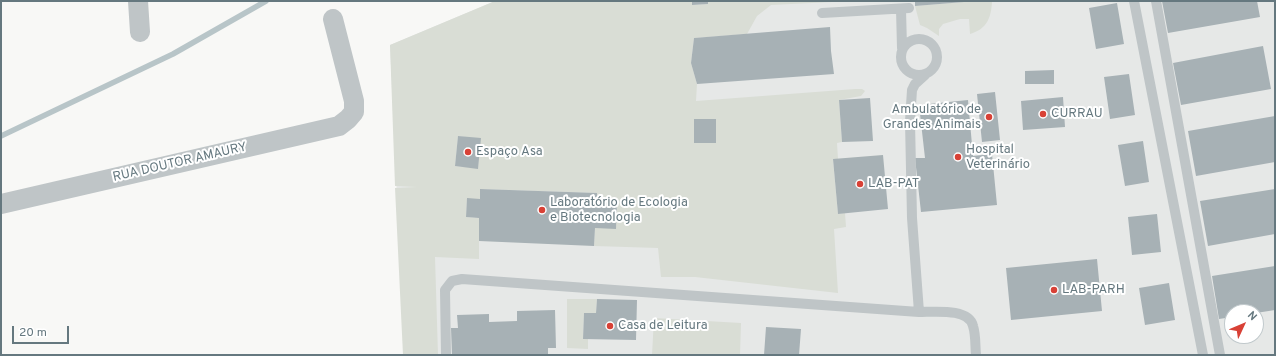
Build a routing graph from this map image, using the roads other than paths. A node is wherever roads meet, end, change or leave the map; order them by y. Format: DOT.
graph roads {
  1 [pos="138,1"];
  2 [pos="1134,1"];
  3 [pos="1156,1"];
  4 [pos="822,13"];
  5 [pos="333,19"];
  6 [pos="140,32"];
  7 [pos="902,48"];
  8 [pos="925,75"];
  9 [pos="1,204"];
  10 [pos="919,312"];
  11 [pos="446,355"];
  12 [pos="976,355"];
  13 [pos="1203,355"];
  14 [pos="1214,355"];
  15 [pos="1221,355"];
  1 -- 6 [label="street"];
  2 -- 13 [label="lane"];
  3 -- 15 [label="lane"];
  4 -- 7 [label="lane"];
  5 -- 9 [label="street, RUA DOUTOR AMAURY"];
  7 -- 8 [label="lane"];
  7 -- 8 [label="lane"];
  8 -- 10 [label="lane"];
  10 -- 11 [label="lane"];
  10 -- 12 [label="lane"];
  14 -- 15 [label="lane"];
}
